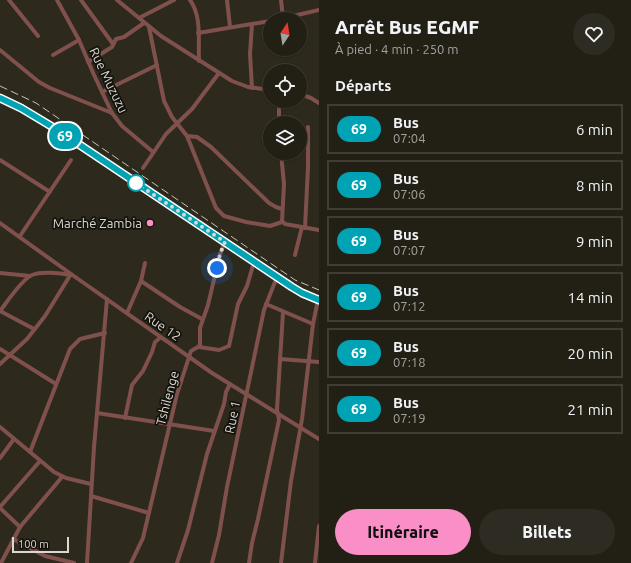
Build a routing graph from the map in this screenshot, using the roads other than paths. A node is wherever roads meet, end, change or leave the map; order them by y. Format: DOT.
graph roads {
  1 [pos="9,0"];
  2 [pos="57,0"];
  3 [pos="81,0"];
  4 [pos="116,0"];
  5 [pos="174,0"];
  6 [pos="190,0"];
  7 [pos="227,0"];
  8 [pos="281,0"];
  9 [pos="319,10"];
  10 [pos="281,12"];
  11 [pos="307,13"];
  12 [pos="139,18"];
  13 [pos="263,22"];
  14 [pos="144,23"];
  15 [pos="252,24"];
  16 [pos="149,27"];
  17 [pos="230,27"];
  18 [pos="198,34"];
  19 [pos="38,36"];
  20 [pos="79,40"];
  21 [pos="113,44"];
  22 [pos="0,50"];
  23 [pos="53,55"];
  24 [pos="199,61"];
  25 [pos="88,62"];
  26 [pos="157,65"];
  27 [pos="219,73"];
  28 [pos="252,88"];
  29 [pos="263,89"];
  30 [pos="102,92"];
  31 [pos="307,97"];
  32 [pos="0,98"];
  33 [pos="319,103"];
  34 [pos="112,113"];
  35 [pos="178,123"];
  36 [pos="308,127"];
  37 [pos="187,136"];
  38 [pos="153,152"];
  39 [pos="0,160"];
  40 [pos="71,160"];
  41 [pos="282,160"];
  42 [pos="144,168"];
  43 [pos="50,192"];
  44 [pos="282,209"];
  45 [pos="282,222"];
  46 [pos="0,223"];
  47 [pos="304,228"];
  48 [pos="319,230"];
  49 [pos="20,236"];
  50 [pos="225,242"];
  51 [pos="295,255"];
  52 [pos="254,262"];
  53 [pos="145,263"];
  54 [pos="0,273"];
  55 [pos="70,275"];
  56 [pos="30,276"];
  57 [pos="277,277"];
  58 [pos="141,281"];
  59 [pos="107,299"];
  60 [pos="318,300"];
  61 [pos="266,304"];
  62 [pos="283,312"];
  63 [pos="127,313"];
  64 [pos="202,319"];
  65 [pos="313,324"];
  66 [pos="34,329"];
  67 [pos="104,333"];
  68 [pos="161,337"];
  69 [pos="199,346"];
  70 [pos="0,349"];
  71 [pos="10,355"];
  72 [pos="189,357"];
  73 [pos="280,359"];
  74 [pos="309,361"];
  75 [pos="319,362"];
  76 [pos="0,364"];
  77 [pos="56,384"];
  78 [pos="230,384"];
  79 [pos="247,395"];
  80 [pos="97,413"];
  81 [pos="278,414"];
  82 [pos="125,418"];
  83 [pos="170,424"];
  84 [pos="0,427"];
  85 [pos="300,428"];
  86 [pos="214,431"];
  87 [pos="14,439"];
  88 [pos="319,439"];
  89 [pos="30,452"];
  90 [pos="0,458"];
  91 [pos="40,461"];
  92 [pos="62,477"];
  93 [pos="91,484"];
  94 [pos="90,496"];
  95 [pos="0,508"];
  96 [pos="150,513"];
  97 [pos="319,526"];
  98 [pos="20,527"];
  99 [pos="13,539"];
  100 [pos="1,563"];
  101 [pos="74,563"];
  102 [pos="87,563"];
  103 [pos="131,563"];
  104 [pos="177,563"];
  105 [pos="212,563"];
  106 [pos="249,563"];
  107 [pos="281,563"];
  108 [pos="315,563"];
  1 -- 19 [label="street"];
  2 -- 20 [label="street, Rue Muzuzu"];
  3 -- 21 [label="street"];
  4 -- 12 [label="street"];
  5 -- 12 [label="street"];
  6 -- 18 [label="street"];
  7 -- 17 [label="street"];
  8 -- 10 [label="street"];
  9 -- 11 [label="street"];
  12 -- 14 [label="street"];
  13 -- 15 [label="street"];
  14 -- 16 [label="street"];
  14 -- 21 [label="street"];
  15 -- 17 [label="street"];
  15 -- 28 [label="street"];
  16 -- 24 [label="street"];
  16 -- 26 [label="street"];
  17 -- 18 [label="street"];
  18 -- 24 [label="street"];
  20 -- 23 [label="street"];
  20 -- 25 [label="street, Rue Muzuzu"];
  21 -- 25 [label="street"];
  22 -- 34 [label="street"];
  24 -- 27 [label="street"];
  25 -- 30 [label="street, Rue Muzuzu"];
  26 -- 30 [label="street"];
  26 -- 35 [label="street"];
  27 -- 28 [label="street"];
  27 -- 35 [label="street"];
  28 -- 29 [label="street"];
  30 -- 34 [label="street, Rue Muzuzu"];
  31 -- 33 [label="street"];
  32 -- 50 [label="main road"];
  34 -- 38 [label="street, Rue Muzuzu"];
  35 -- 37 [label="street"];
  35 -- 38 [label="street"];
  36 -- 47 [label="street"];
  37 -- 44 [label="street"];
  37 -- 45 [label="street"];
  38 -- 42 [label="street"];
  39 -- 43 [label="street"];
  40 -- 43 [label="street"];
  41 -- 44 [label="street"];
  43 -- 49 [label="street"];
  44 -- 45 [label="street"];
  45 -- 47 [label="street"];
  46 -- 49 [label="street, Rue 12"];
  47 -- 48 [label="street"];
  47 -- 51 [label="street"];
  49 -- 55 [label="street, Rue 12"];
  50 -- 52 [label="main road"];
  50 -- 64 [label="street"];
  52 -- 57 [label="main road"];
  52 -- 69 [label="street"];
  53 -- 58 [label="street"];
  54 -- 56 [label="street"];
  55 -- 56 [label="street"];
  55 -- 59 [label="street, Rue 12"];
  55 -- 66 [label="street"];
  56 -- 66 [label="street"];
  57 -- 60 [label="main road"];
  57 -- 61 [label="street, Rue 1"];
  58 -- 63 [label="street"];
  58 -- 64 [label="street"];
  59 -- 63 [label="street, Rue 12"];
  59 -- 67 [label="street"];
  60 -- 65 [label="street"];
  61 -- 62 [label="street"];
  61 -- 79 [label="street, Rue 1"];
  62 -- 65 [label="street"];
  62 -- 73 [label="street"];
  63 -- 68 [label="street, Rue 12"];
  64 -- 69 [label="street"];
  65 -- 74 [label="street"];
  66 -- 71 [label="street"];
  67 -- 77 [label="street"];
  67 -- 80 [label="street"];
  68 -- 72 [label="street, Rue 12"];
  68 -- 82 [label="street"];
  69 -- 72 [label="street, Tshilenge"];
  70 -- 71 [label="street"];
  71 -- 76 [label="street"];
  71 -- 77 [label="street"];
  72 -- 78 [label="street, Rue 12"];
  72 -- 83 [label="street, Tshilenge"];
  73 -- 74 [label="street"];
  73 -- 81 [label="street"];
  74 -- 75 [label="street"];
  74 -- 85 [label="street"];
  77 -- 89 [label="street"];
  78 -- 79 [label="street, Rue 12"];
  78 -- 86 [label="street"];
  79 -- 81 [label="street, Rue 12"];
  79 -- 105 [label="street, Rue 1"];
  80 -- 82 [label="street"];
  80 -- 93 [label="street"];
  81 -- 85 [label="street, Rue 12"];
  81 -- 106 [label="street"];
  82 -- 83 [label="street"];
  83 -- 86 [label="street"];
  83 -- 96 [label="street, Tshilenge"];
  84 -- 87 [label="street"];
  85 -- 88 [label="street, Rue 12"];
  85 -- 107 [label="street"];
  86 -- 104 [label="street"];
  87 -- 89 [label="street"];
  87 -- 90 [label="street"];
  89 -- 91 [label="street"];
  91 -- 92 [label="street"];
  91 -- 95 [label="street"];
  92 -- 93 [label="street"];
  92 -- 98 [label="street"];
  93 -- 94 [label="street"];
  94 -- 96 [label="street"];
  94 -- 102 [label="street"];
  95 -- 98 [label="street"];
  96 -- 103 [label="street, Tshilenge"];
  97 -- 108 [label="street"];
  98 -- 99 [label="street"];
  99 -- 100 [label="street"];
  99 -- 101 [label="street"];
}
